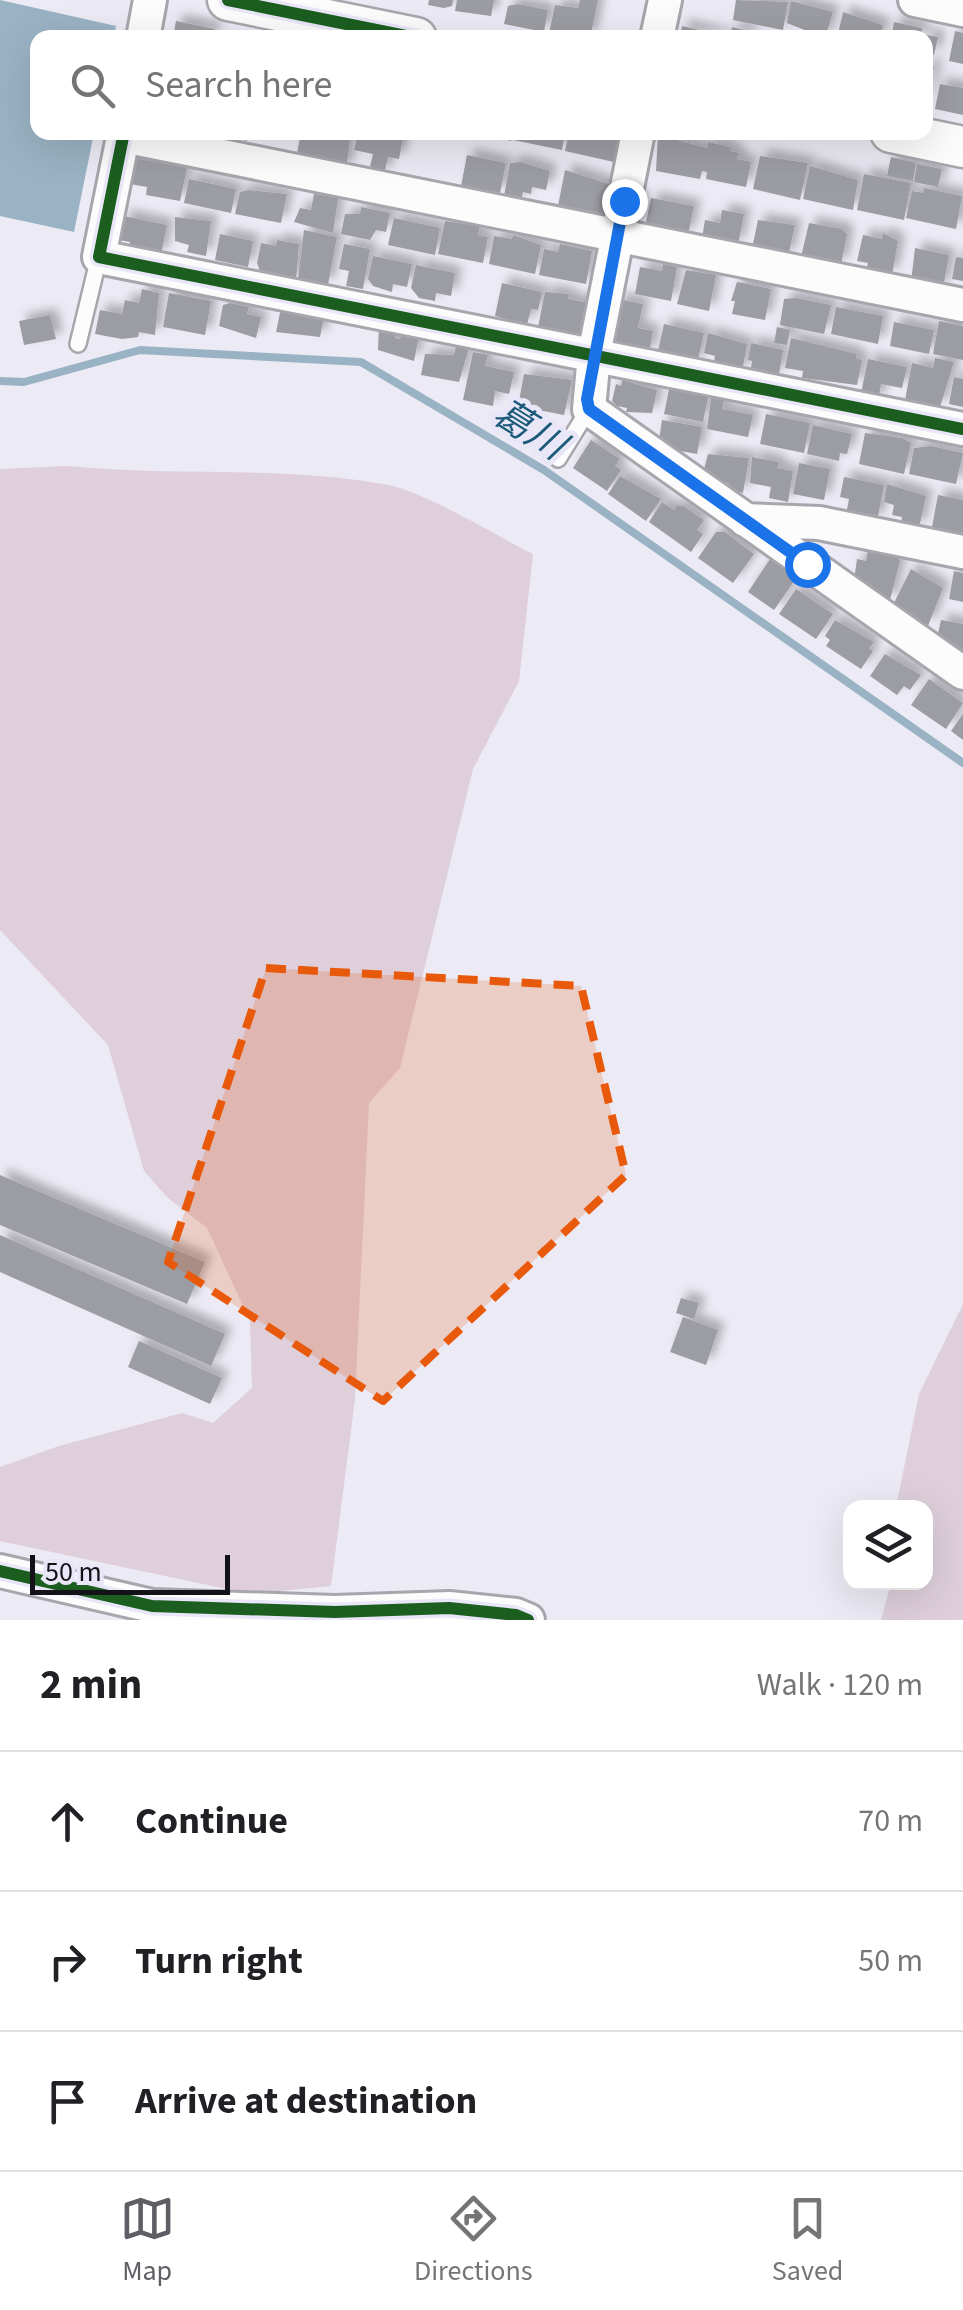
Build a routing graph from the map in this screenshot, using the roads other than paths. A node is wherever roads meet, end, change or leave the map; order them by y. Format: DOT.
graph roads {
  1 [pos="150,0"];
  2 [pos="228,0"];
  3 [pos="665,0"];
  4 [pos="915,0"];
  5 [pos="963,10"];
  6 [pos="144,30"];
  7 [pos="376,30"];
  8 [pos="659,30"];
  9 [pos="123,140"];
  10 [pos="153,140"];
  11 [pos="636,140"];
  12 [pos="929,140"];
  13 [pos="963,147"];
  14 [pos="618,235"];
  15 [pos="99,257"];
  16 [pos="963,305"];
  17 [pos="78,344"];
  18 [pos="594,355"];
  19 [pos="589,409"];
  20 [pos="963,429"];
  21 [pos="558,459"];
  22 [pos="745,520"];
  23 [pos="963,552"];
  24 [pos="963,672"];
  25 [pos="0,1571"];
  26 [pos="149,1613"];
  27 [pos="528,1620"];
  1 -- 6 [label="street"];
  2 -- 7 [label="street"];
  3 -- 8 [label="street"];
  4 -- 5 [label="street"];
  9 -- 15 [label="street"];
  10 -- 14 [label="street"];
  11 -- 14 [label="street"];
  12 -- 13 [label="street"];
  14 -- 16 [label="street"];
  14 -- 18 [label="street"];
  15 -- 17 [label="lane"];
  15 -- 18 [label="street"];
  18 -- 19 [label="street"];
  18 -- 20 [label="street"];
  19 -- 21 [label="lane"];
  19 -- 22 [label="street"];
  22 -- 23 [label="street"];
  22 -- 24 [label="street"];
  25 -- 26 [label="street"];
  26 -- 27 [label="street"];
}
